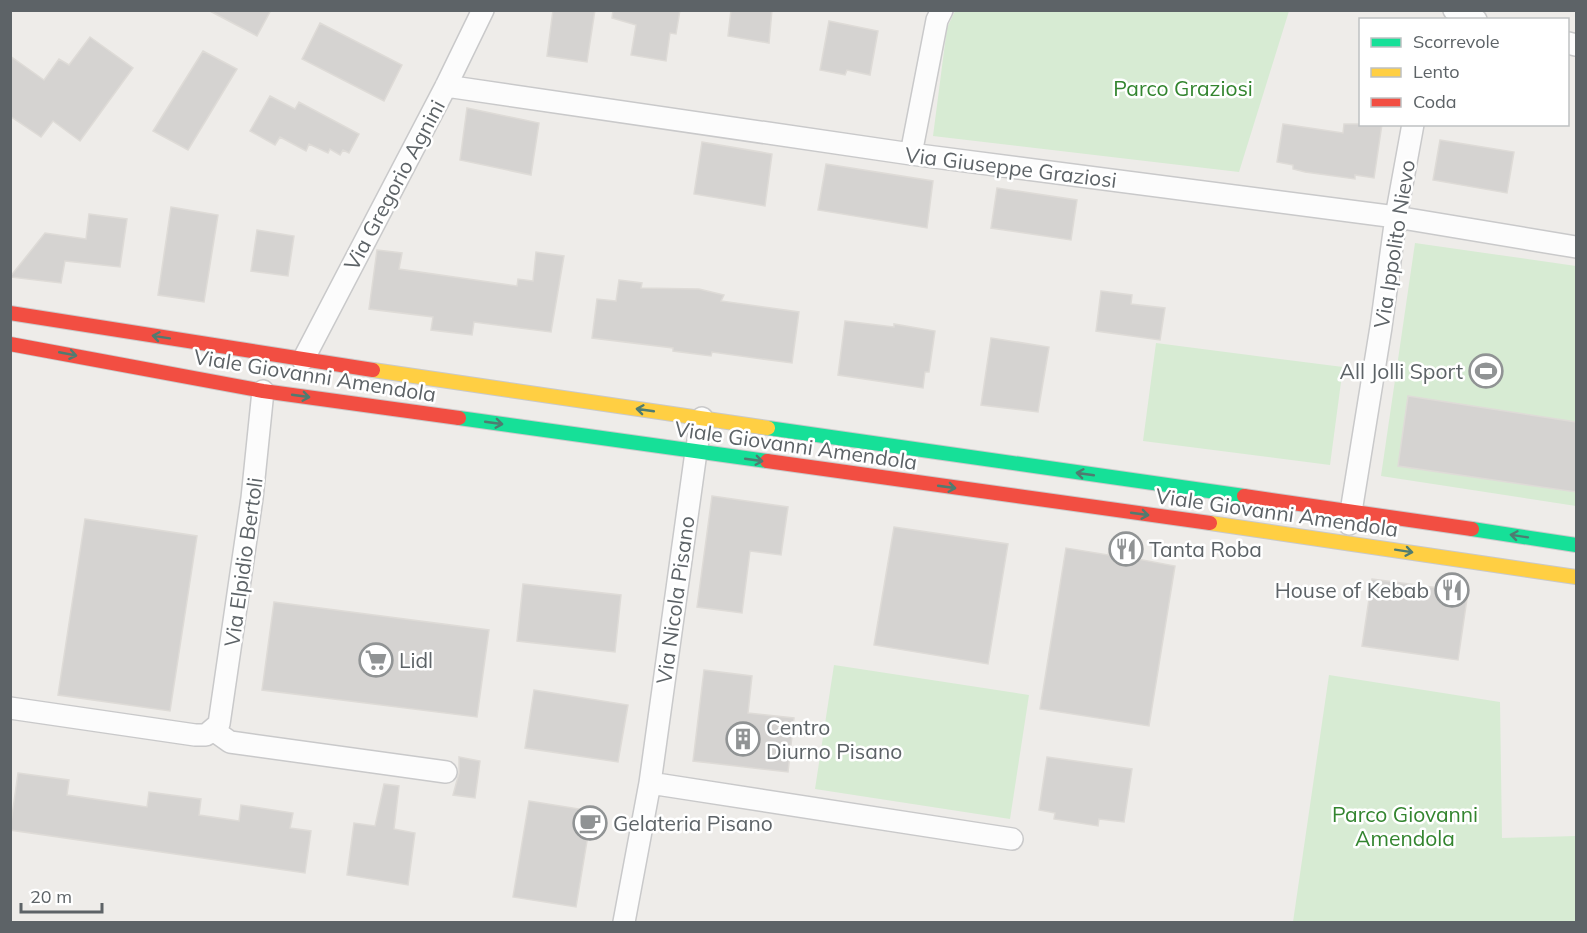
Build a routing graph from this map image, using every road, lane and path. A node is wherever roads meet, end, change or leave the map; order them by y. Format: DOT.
graph roads {
  1 [pos="483,10"];
  2 [pos="942,10"];
  3 [pos="1454,10"];
  4 [pos="1472,18"];
  5 [pos="446,86"];
  6 [pos="1413,126"];
  7 [pos="911,154"];
  8 [pos="1396,217"];
  9 [pos="1576,247"];
  10 [pos="10,313"];
  11 [pos="10,344"];
  12 [pos="303,360"];
  13 [pos="263,391"];
  14 [pos="702,418"];
  15 [pos="696,452"];
  16 [pos="1351,510"];
  17 [pos="1346,542"];
  18 [pos="1576,545"];
  19 [pos="1576,577"];
  20 [pos="10,708"];
  21 [pos="213,730"];
  22 [pos="446,772"];
  23 [pos="650,783"];
  24 [pos="1012,839"];
  25 [pos="624,922"];
  1 -- 5 [label="street, Via Gregorio Agnini"];
  2 -- 7 [label="street"];
  3 -- 4 [label="street"];
  5 -- 7 [label="street, Via Giuseppe Graziosi"];
  5 -- 12 [label="street, Via Gregorio Agnini"];
  6 -- 8 [label="street, Via Ippolito Nievo"];
  7 -- 8 [label="street, Via Giuseppe Graziosi"];
  8 -- 9 [label="street, Via Giuseppe Graziosi"];
  8 -- 16 [label="street, Via Ippolito Nievo"];
  12 -- 10 [label="main road, Viale Giovanni Amendola, one-way"];
  11 -- 13 [label="main road, Viale Giovanni Amendola, one-way"];
  14 -- 12 [label="main road, Viale Giovanni Amendola, one-way"];
  13 -- 15 [label="main road, Viale Giovanni Amendola, one-way"];
  13 -- 21 [label="street, Via Elpidio Bertoli"];
  14 -- 15 [label="street, Via Nicola Pisano"];
  16 -- 14 [label="main road, Viale Giovanni Amendola, one-way"];
  15 -- 17 [label="main road, Viale Giovanni Amendola, one-way"];
  15 -- 23 [label="street, Via Nicola Pisano"];
  16 -- 17 [label="street, Via Ippolito Nievo"];
  18 -- 16 [label="main road, Viale Giovanni Amendola, one-way"];
  17 -- 19 [label="main road, Viale Giovanni Amendola, one-way"];
  20 -- 21 [label="street"];
  21 -- 22 [label="street"];
  23 -- 24 [label="street"];
  23 -- 25 [label="street, Via Nicola Pisano"];
}
